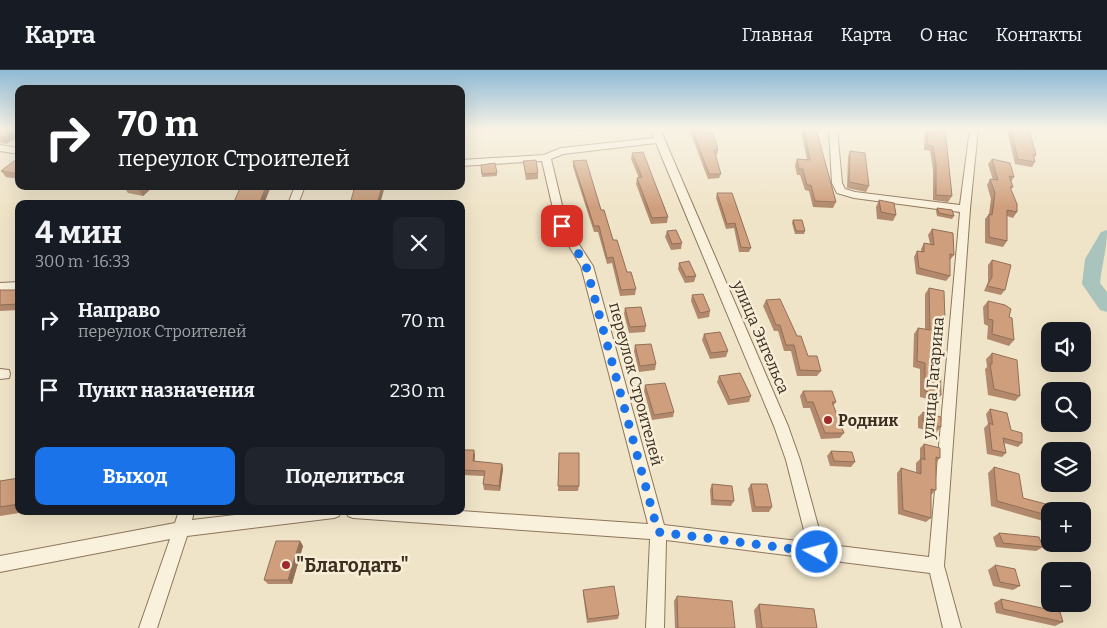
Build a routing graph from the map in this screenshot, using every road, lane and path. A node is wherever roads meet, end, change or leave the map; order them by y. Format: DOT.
graph roads {
  1 [pos="553,155"];
  2 [pos="666,155"];
  3 [pos="835,155"];
  4 [pos="971,155"];
  5 [pos="546,158"];
  6 [pos="465,163"];
  7 [pos="965,209"];
  8 [pos="15,286"];
  9 [pos="0,287"];
  10 [pos="186,515"];
  11 [pos="302,515"];
  12 [pos="411,515"];
  13 [pos="181,530"];
  14 [pos="658,532"];
  15 [pos="817,552"];
  16 [pos="0,564"];
  17 [pos="936,566"];
  18 [pos="148,628"];
  19 [pos="655,628"];
  20 [pos="952,628"];
  1 -- 5 [label="street, улица Энгельса"];
  2 -- 15 [label="street, улица Энгельса"];
  3 -- 7 [label="street"];
  4 -- 7 [label="street, улица Гагарина"];
  5 -- 6 [label="street, улица Энгельса"];
  5 -- 14 [label="street, переулок Строителей"];
  7 -- 17 [label="street, улица Гагарина"];
  8 -- 9 [label="street"];
  10 -- 13 [label="street"];
  11 -- 13 [label="street"];
  12 -- 14 [label="street"];
  13 -- 16 [label="street"];
  13 -- 18 [label="street"];
  14 -- 15 [label="street"];
  14 -- 19 [label="street, переулок Строителей"];
  15 -- 17 [label="street"];
  17 -- 20 [label="street, улица Гагарина"];
}
